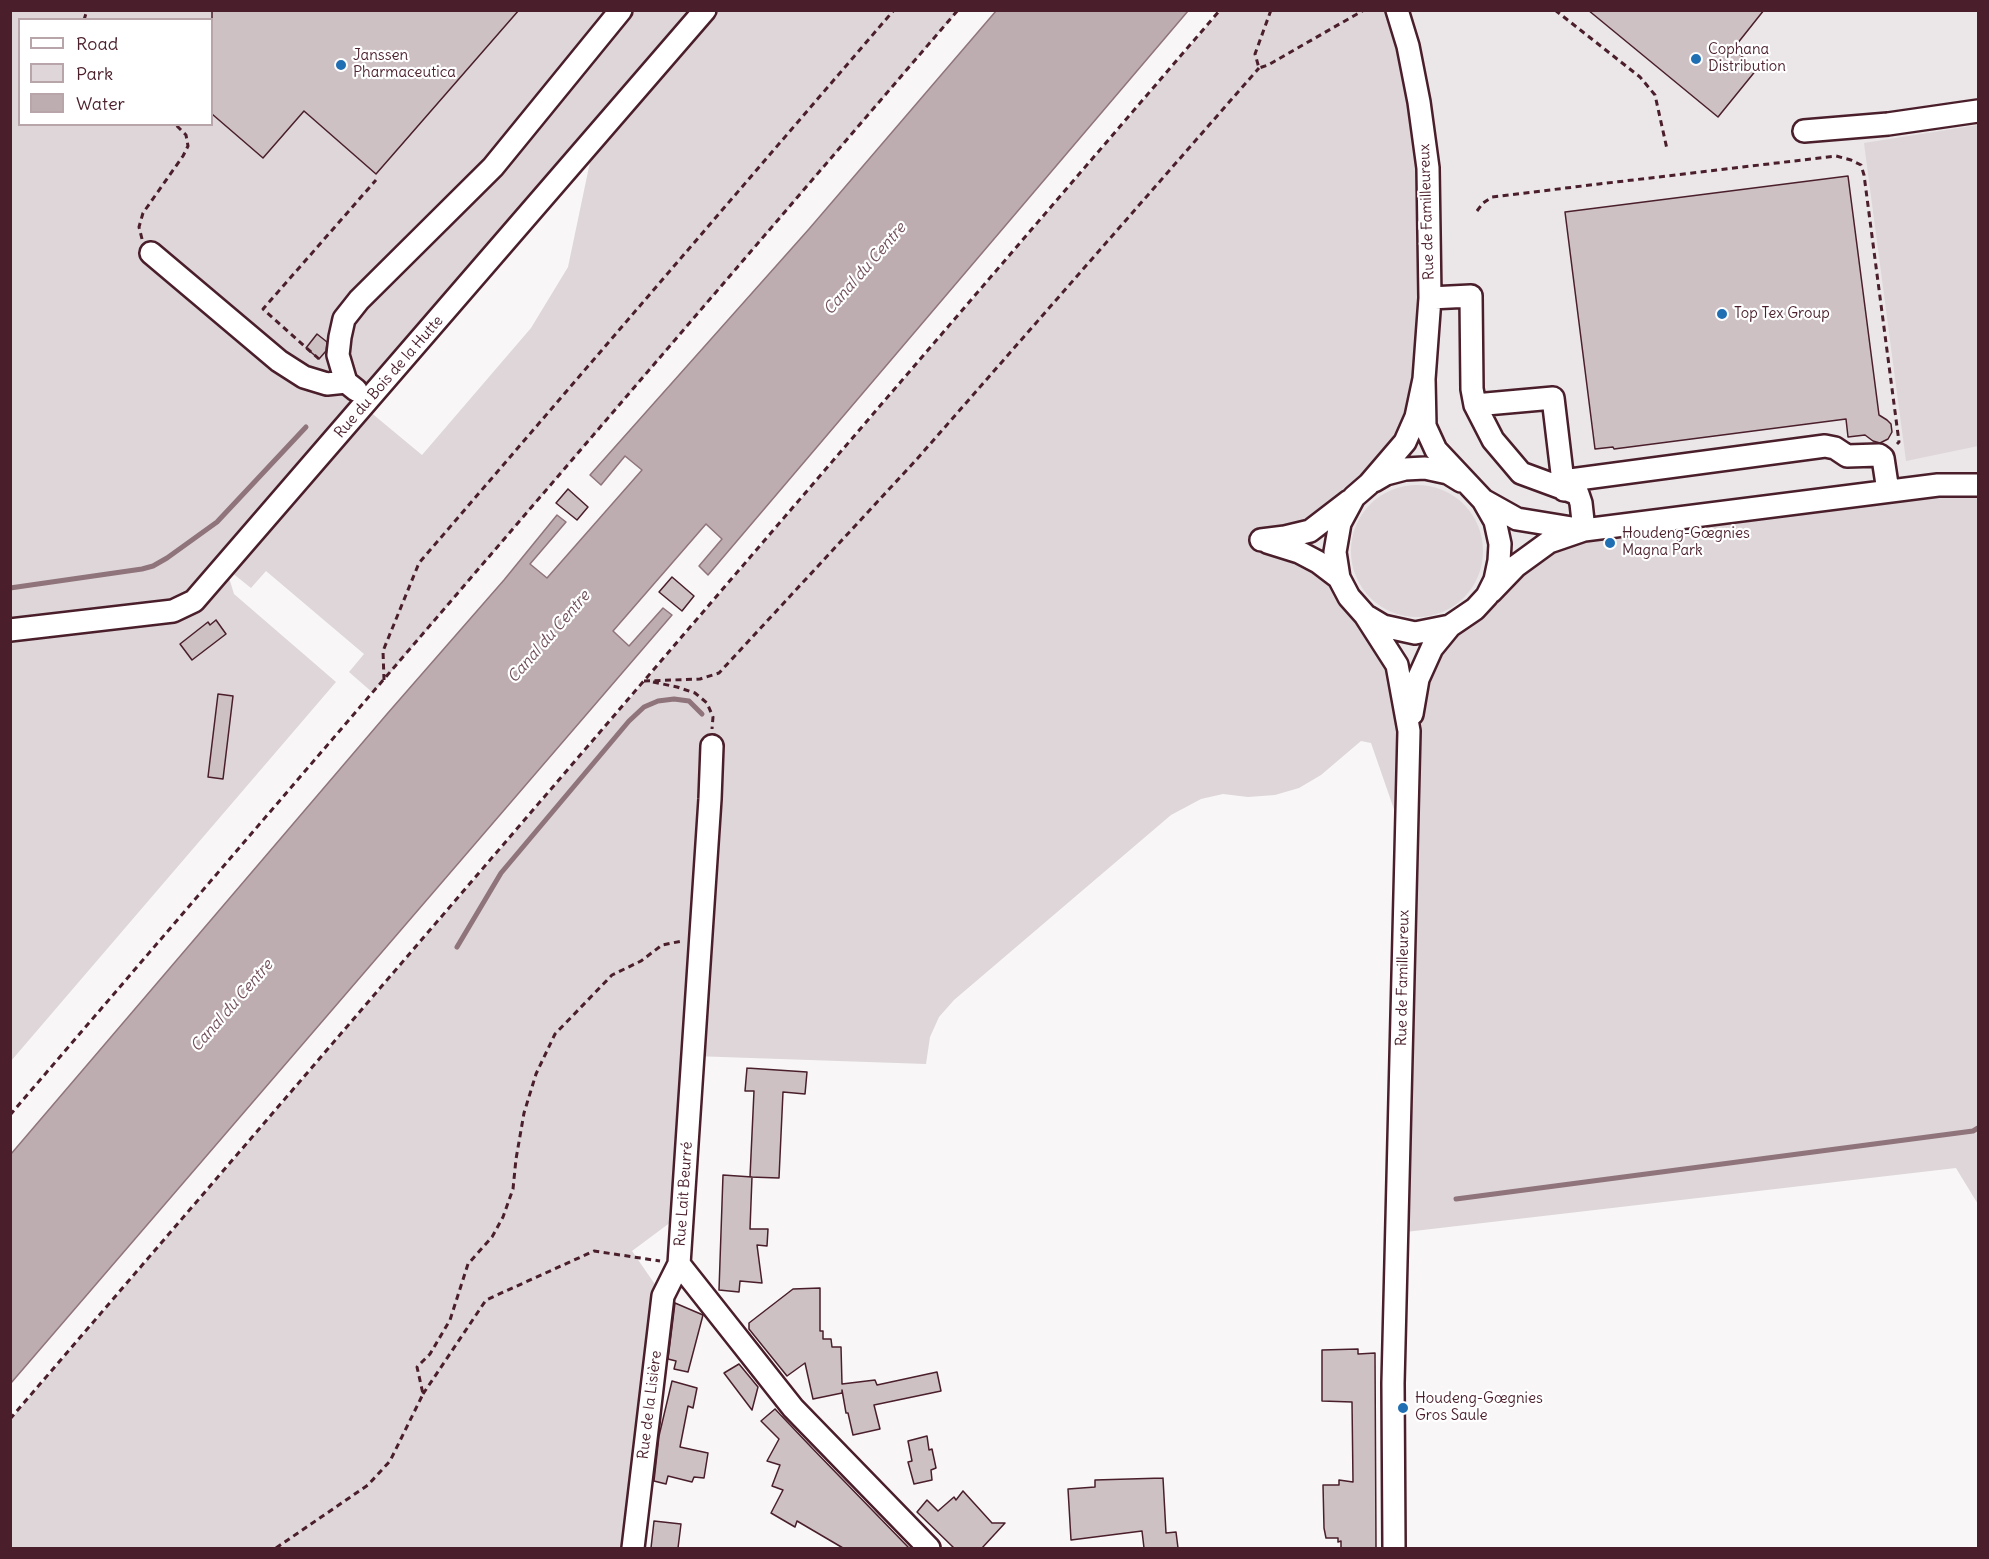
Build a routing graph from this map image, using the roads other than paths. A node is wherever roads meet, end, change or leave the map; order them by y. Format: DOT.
graph roads {
  1 [pos="621,10"];
  2 [pos="705,10"];
  3 [pos="1397,10"];
  4 [pos="1978,111"];
  5 [pos="1804,131"];
  6 [pos="151,253"];
  7 [pos="1430,298"];
  8 [pos="1424,379"];
  9 [pos="346,382"];
  10 [pos="368,400"];
  11 [pos="1475,405"];
  12 [pos="1978,473"];
  13 [pos="1468,485"];
  14 [pos="1938,485"];
  15 [pos="1978,485"];
  16 [pos="1563,486"];
  17 [pos="1362,490"];
  18 [pos="1888,491"];
  19 [pos="1483,500"];
  20 [pos="1584,530"];
  21 [pos="1340,578"];
  22 [pos="1487,596"];
  23 [pos="1365,615"];
  24 [pos="1450,626"];
  25 [pos="10,630"];
  26 [pos="1409,731"];
  27 [pos="712,746"];
  28 [pos="679,1264"];
  29 [pos="633,1548"];
  30 [pos="929,1548"];
  31 [pos="1394,1548"];
  1 -- 9 [label="street"];
  2 -- 10 [label="street, Rue du Bois de la Hutte"];
  3 -- 7 [label="street, Rue de Familleureux"];
  4 -- 5 [label="street"];
  6 -- 9 [label="street"];
  7 -- 8 [label="street, Rue de Familleureux"];
  7 -- 11 [label="street"];
  8 -- 13 [label="street, Rue de Familleureux"];
  8 -- 17 [label="street, Rue de Familleureux"];
  9 -- 10 [label="street"];
  10 -- 25 [label="street, Rue du Bois de la Hutte"];
  11 -- 16 [label="street"];
  11 -- 16 [label="street"];
  12 -- 14 [label="street"];
  13 -- 17 [label="street, Rue de Familleureux"];
  13 -- 19 [label="street, Rue de Familleureux"];
  14 -- 15 [label="street"];
  14 -- 18 [label="street"];
  16 -- 18 [label="street"];
  16 -- 20 [label="street"];
  17 -- 21 [label="street, Rue de Familleureux"];
  17 -- 21 [label="street"];
  18 -- 20 [label="street"];
  19 -- 20 [label="street"];
  19 -- 22 [label="street, Rue de Familleureux"];
  20 -- 22 [label="street"];
  21 -- 23 [label="street, Rue de Familleureux"];
  22 -- 24 [label="street, Rue de Familleureux"];
  23 -- 24 [label="street, Rue de Familleureux"];
  23 -- 26 [label="street, Rue de Familleureux"];
  24 -- 26 [label="street"];
  26 -- 31 [label="street, Rue de Familleureux"];
  27 -- 28 [label="street, Rue Lait Beurré"];
  28 -- 29 [label="street, Rue de la Lisière"];
  28 -- 30 [label="street, Rue Lait Beurré"];
}
